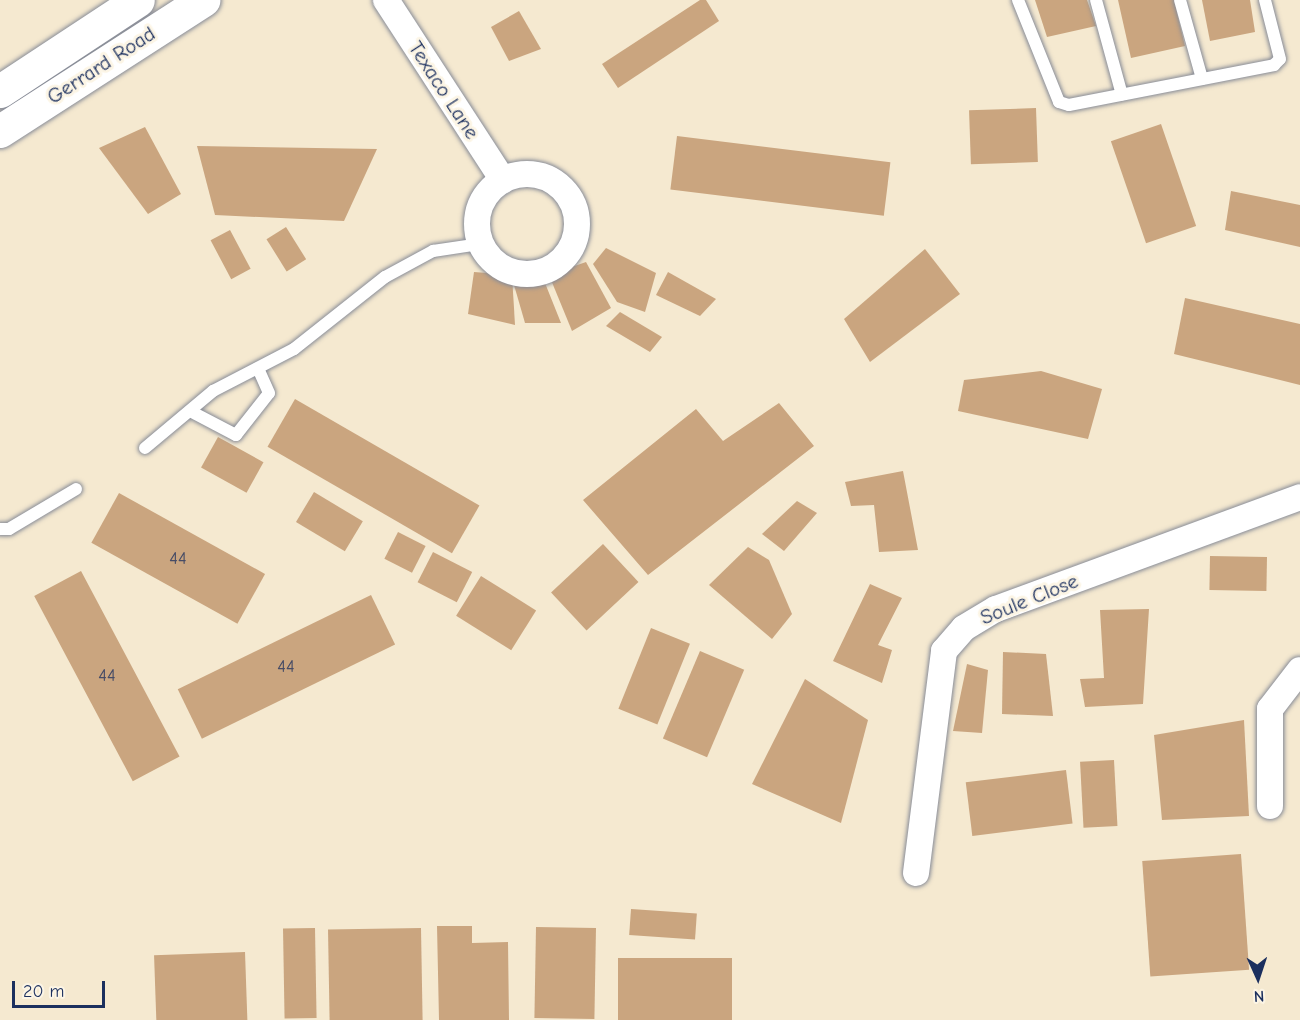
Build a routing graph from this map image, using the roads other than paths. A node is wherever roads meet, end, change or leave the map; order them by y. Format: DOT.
graph roads {
  1 [pos="138,0"];
  2 [pos="203,0"];
  3 [pos="386,0"];
  4 [pos="1018,0"];
  5 [pos="1096,0"];
  6 [pos="1180,0"];
  7 [pos="1265,0"];
  8 [pos="1202,79"];
  9 [pos="0,91"];
  10 [pos="1122,95"];
  11 [pos="0,131"];
  12 [pos="503,180"];
  13 [pos="480,244"];
  14 [pos="258,368"];
  15 [pos="190,411"];
  16 [pos="145,448"];
  17 [pos="76,489"];
  18 [pos="1300,497"];
  19 [pos="0,529"];
  20 [pos="1300,670"];
  21 [pos="1270,806"];
  22 [pos="916,873"];
  1 -- 9 [label="main road"];
  2 -- 11 [label="main road, Gerrard Road"];
  3 -- 12 [label="street, Texaco Lane"];
  4 -- 10 [label="lane"];
  5 -- 10 [label="lane"];
  6 -- 8 [label="lane"];
  7 -- 8 [label="lane"];
  8 -- 10 [label="lane"];
  12 -- 13 [label="street"];
  12 -- 13 [label="street"];
  13 -- 14 [label="lane"];
  14 -- 15 [label="lane"];
  14 -- 15 [label="lane"];
  15 -- 16 [label="lane"];
  17 -- 19 [label="lane"];
  18 -- 22 [label="street, Soule Close"];
  20 -- 21 [label="street"];
}
